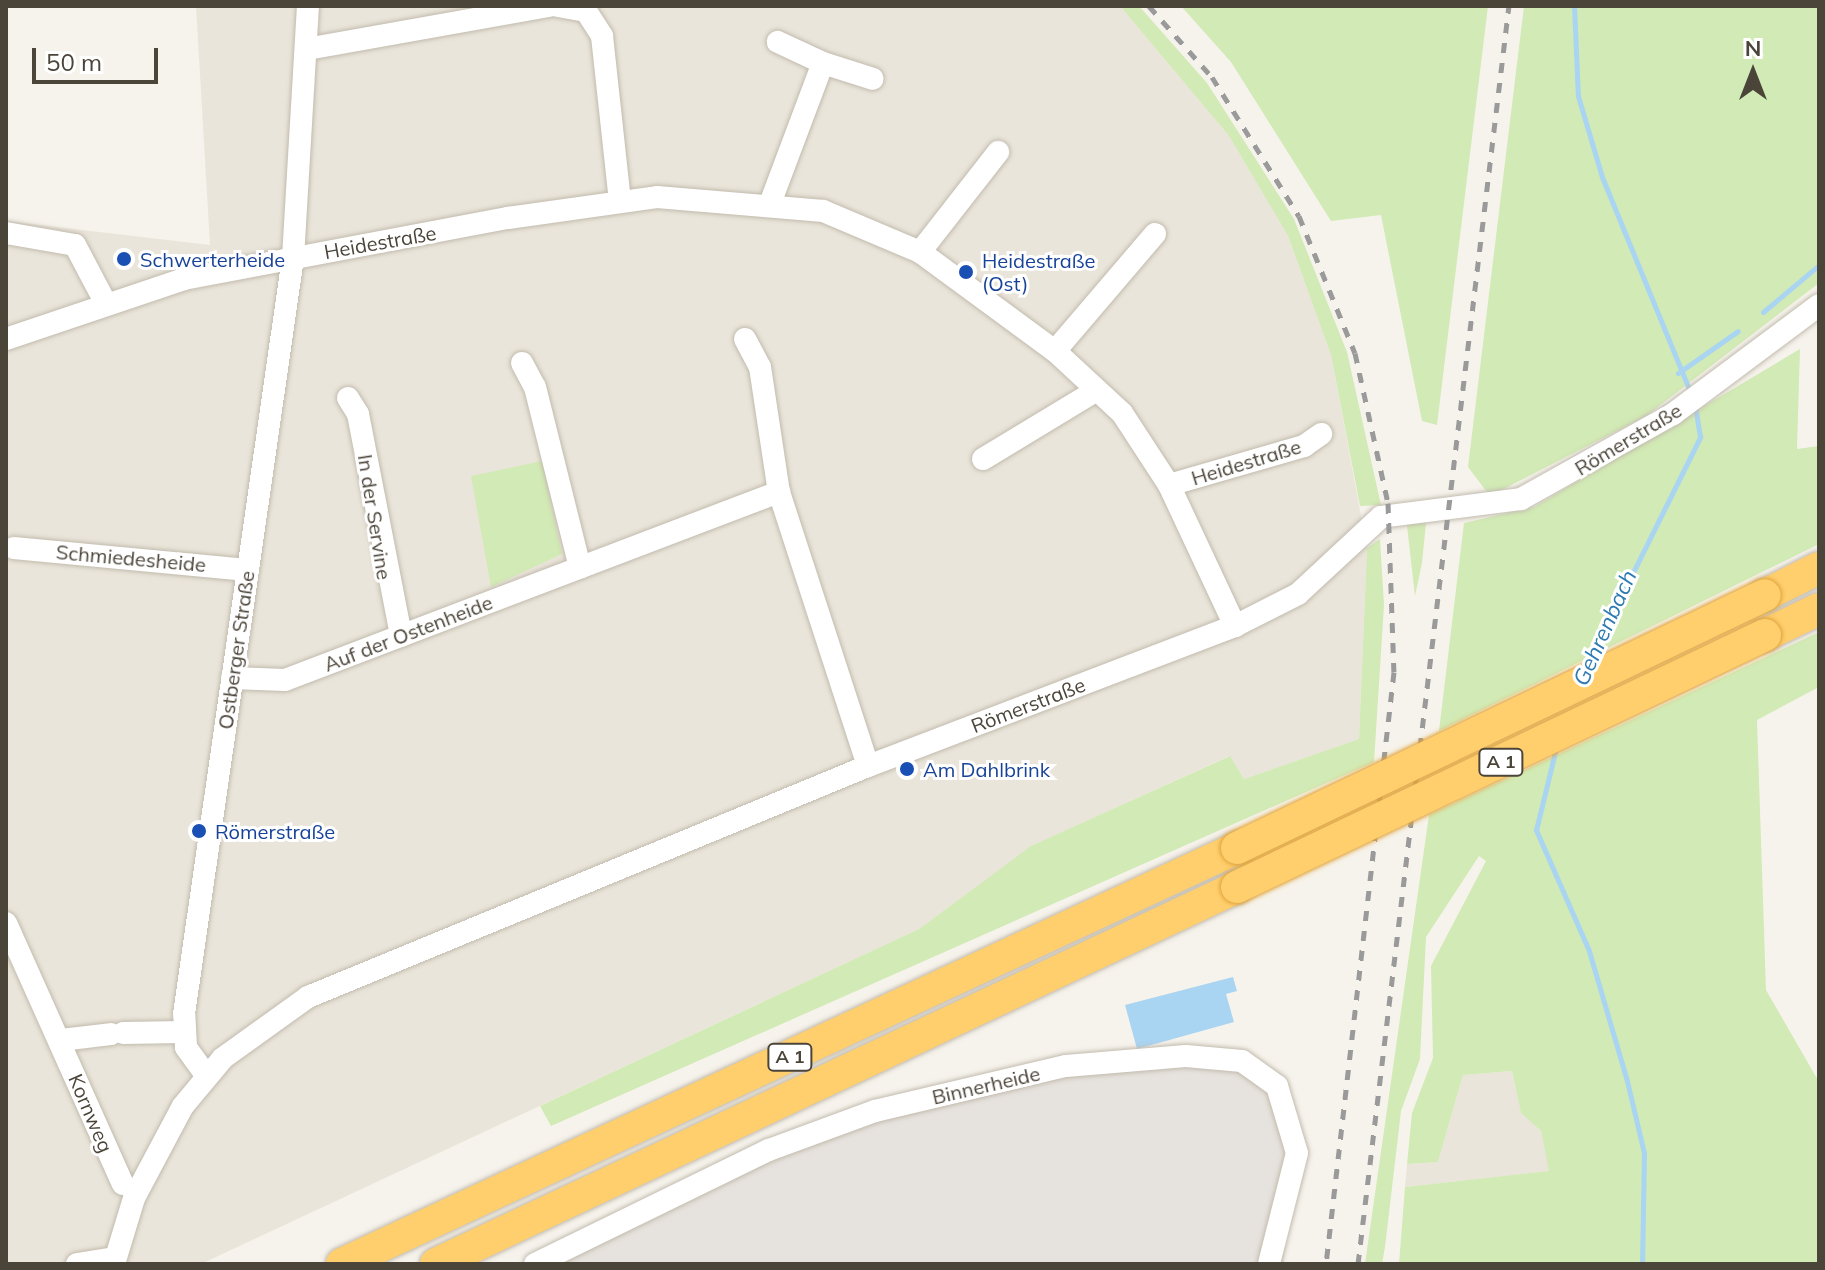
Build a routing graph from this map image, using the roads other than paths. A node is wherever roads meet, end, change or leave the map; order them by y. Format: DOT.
graph roads {
  1 [pos="308,6"];
  2 [pos="549,6"];
  3 [pos="558,6"];
  4 [pos="593,9"];
  5 [pos="778,42"];
  6 [pos="307,49"];
  7 [pos="823,63"];
  8 [pos="873,79"];
  9 [pos="998,152"];
  10 [pos="771,201"];
  11 [pos="620,202"];
  12 [pos="6,233"];
  13 [pos="1155,234"];
  14 [pos="920,252"];
  15 [pos="293,258"];
  16 [pos="105,302"];
  17 [pos="1819,305"];
  18 [pos="6,339"];
  19 [pos="745,339"];
  20 [pos="1055,351"];
  21 [pos="522,363"];
  22 [pos="1097,390"];
  23 [pos="348,398"];
  24 [pos="1321,434"];
  25 [pos="983,459"];
  26 [pos="1169,485"];
  27 [pos="779,492"];
  28 [pos="14,548"];
  29 [pos="580,567"];
  30 [pos="1819,568"];
  31 [pos="247,570"];
  32 [pos="1819,609"];
  33 [pos="1235,626"];
  34 [pos="401,636"];
  35 [pos="232,678"];
  36 [pos="868,766"];
  37 [pos="6,923"];
  38 [pos="183,1032"];
  39 [pos="61,1040"];
  40 [pos="206,1075"];
  41 [pos="123,1184"];
  42 [pos="114,1261"];
  43 [pos="77,1264"];
  44 [pos="342,1264"];
  45 [pos="436,1264"];
  46 [pos="535,1264"];
  47 [pos="1269,1264"];
  1 -- 6 [label="street, Ostberger Straße"];
  2 -- 6 [label="street"];
  3 -- 4 [label="street"];
  4 -- 11 [label="street"];
  5 -- 7 [label="street"];
  6 -- 15 [label="street, Ostberger Straße"];
  7 -- 8 [label="street"];
  7 -- 10 [label="street"];
  9 -- 14 [label="street"];
  10 -- 11 [label="street, Heidestraße"];
  10 -- 14 [label="street, Heidestraße"];
  11 -- 15 [label="street, Heidestraße"];
  12 -- 16 [label="street"];
  13 -- 20 [label="street"];
  14 -- 20 [label="street, Heidestraße"];
  15 -- 16 [label="street, Heidestraße"];
  15 -- 31 [label="street, Ostberger Straße"];
  16 -- 18 [label="street, Heidestraße"];
  17 -- 33 [label="street, Römerstraße"];
  19 -- 27 [label="street"];
  20 -- 22 [label="street, Heidestraße"];
  21 -- 29 [label="street"];
  22 -- 25 [label="street"];
  22 -- 26 [label="street, Heidestraße"];
  23 -- 34 [label="street, In der Servine"];
  24 -- 26 [label="street, Heidestraße"];
  26 -- 33 [label="street, Heidestraße"];
  27 -- 29 [label="street, Auf der Ostenheide"];
  27 -- 36 [label="street"];
  28 -- 31 [label="street, Schmiedesheide"];
  29 -- 34 [label="street, Auf der Ostenheide"];
  30 -- 44 [label="highway, A 1, bridge"];
  31 -- 35 [label="street, Ostberger Straße"];
  32 -- 45 [label="highway, A 1, bridge"];
  33 -- 36 [label="street, Römerstraße"];
  34 -- 35 [label="street, Auf der Ostenheide"];
  35 -- 38 [label="street, Ostberger Straße"];
  36 -- 40 [label="street, Römerstraße"];
  37 -- 39 [label="street, Kornweg"];
  38 -- 39 [label="street"];
  38 -- 40 [label="street"];
  39 -- 41 [label="street, Kornweg"];
  40 -- 42 [label="street"];
  42 -- 43 [label="street"];
  46 -- 47 [label="street, Binnerheide"];
}
